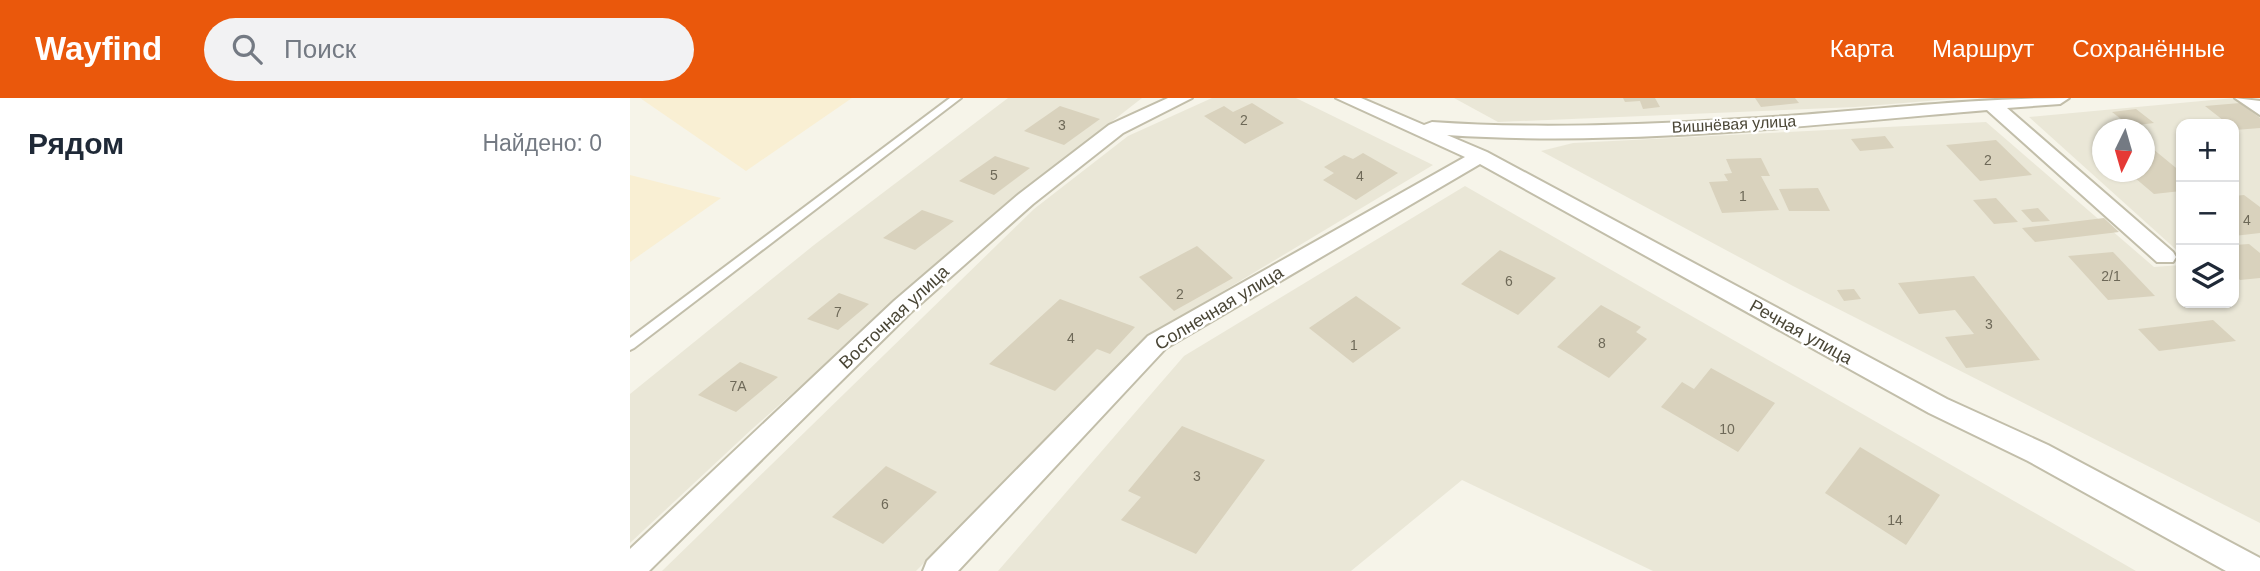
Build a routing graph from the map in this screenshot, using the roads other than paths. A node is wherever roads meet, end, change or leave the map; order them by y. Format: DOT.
graph roads {
  1 [pos="956,98"];
  2 [pos="1183,98"];
  3 [pos="1345,98"];
  4 [pos="2060,98"];
  5 [pos="2244,98"];
  6 [pos="1992,104"];
  7 [pos="2260,109"];
  8 [pos="1407,125"];
  9 [pos="1480,156"];
  10 [pos="2165,257"];
  11 [pos="630,345"];
  12 [pos="630,569"];
  13 [pos="938,571"];
  14 [pos="2255,571"];
  1 -- 11 [label="lane"];
  2 -- 12 [label="street, Восточная улица"];
  3 -- 8 [label="street, Речная улица"];
  4 -- 6 [label="street, Вишнёвая улица"];
  5 -- 7 [label="street"];
  6 -- 8 [label="street, Вишнёвая улица"];
  6 -- 10 [label="street"];
  8 -- 9 [label="street, Речная улица"];
  9 -- 13 [label="street, Солнечная улица"];
  9 -- 14 [label="street, Речная улица"];
}
